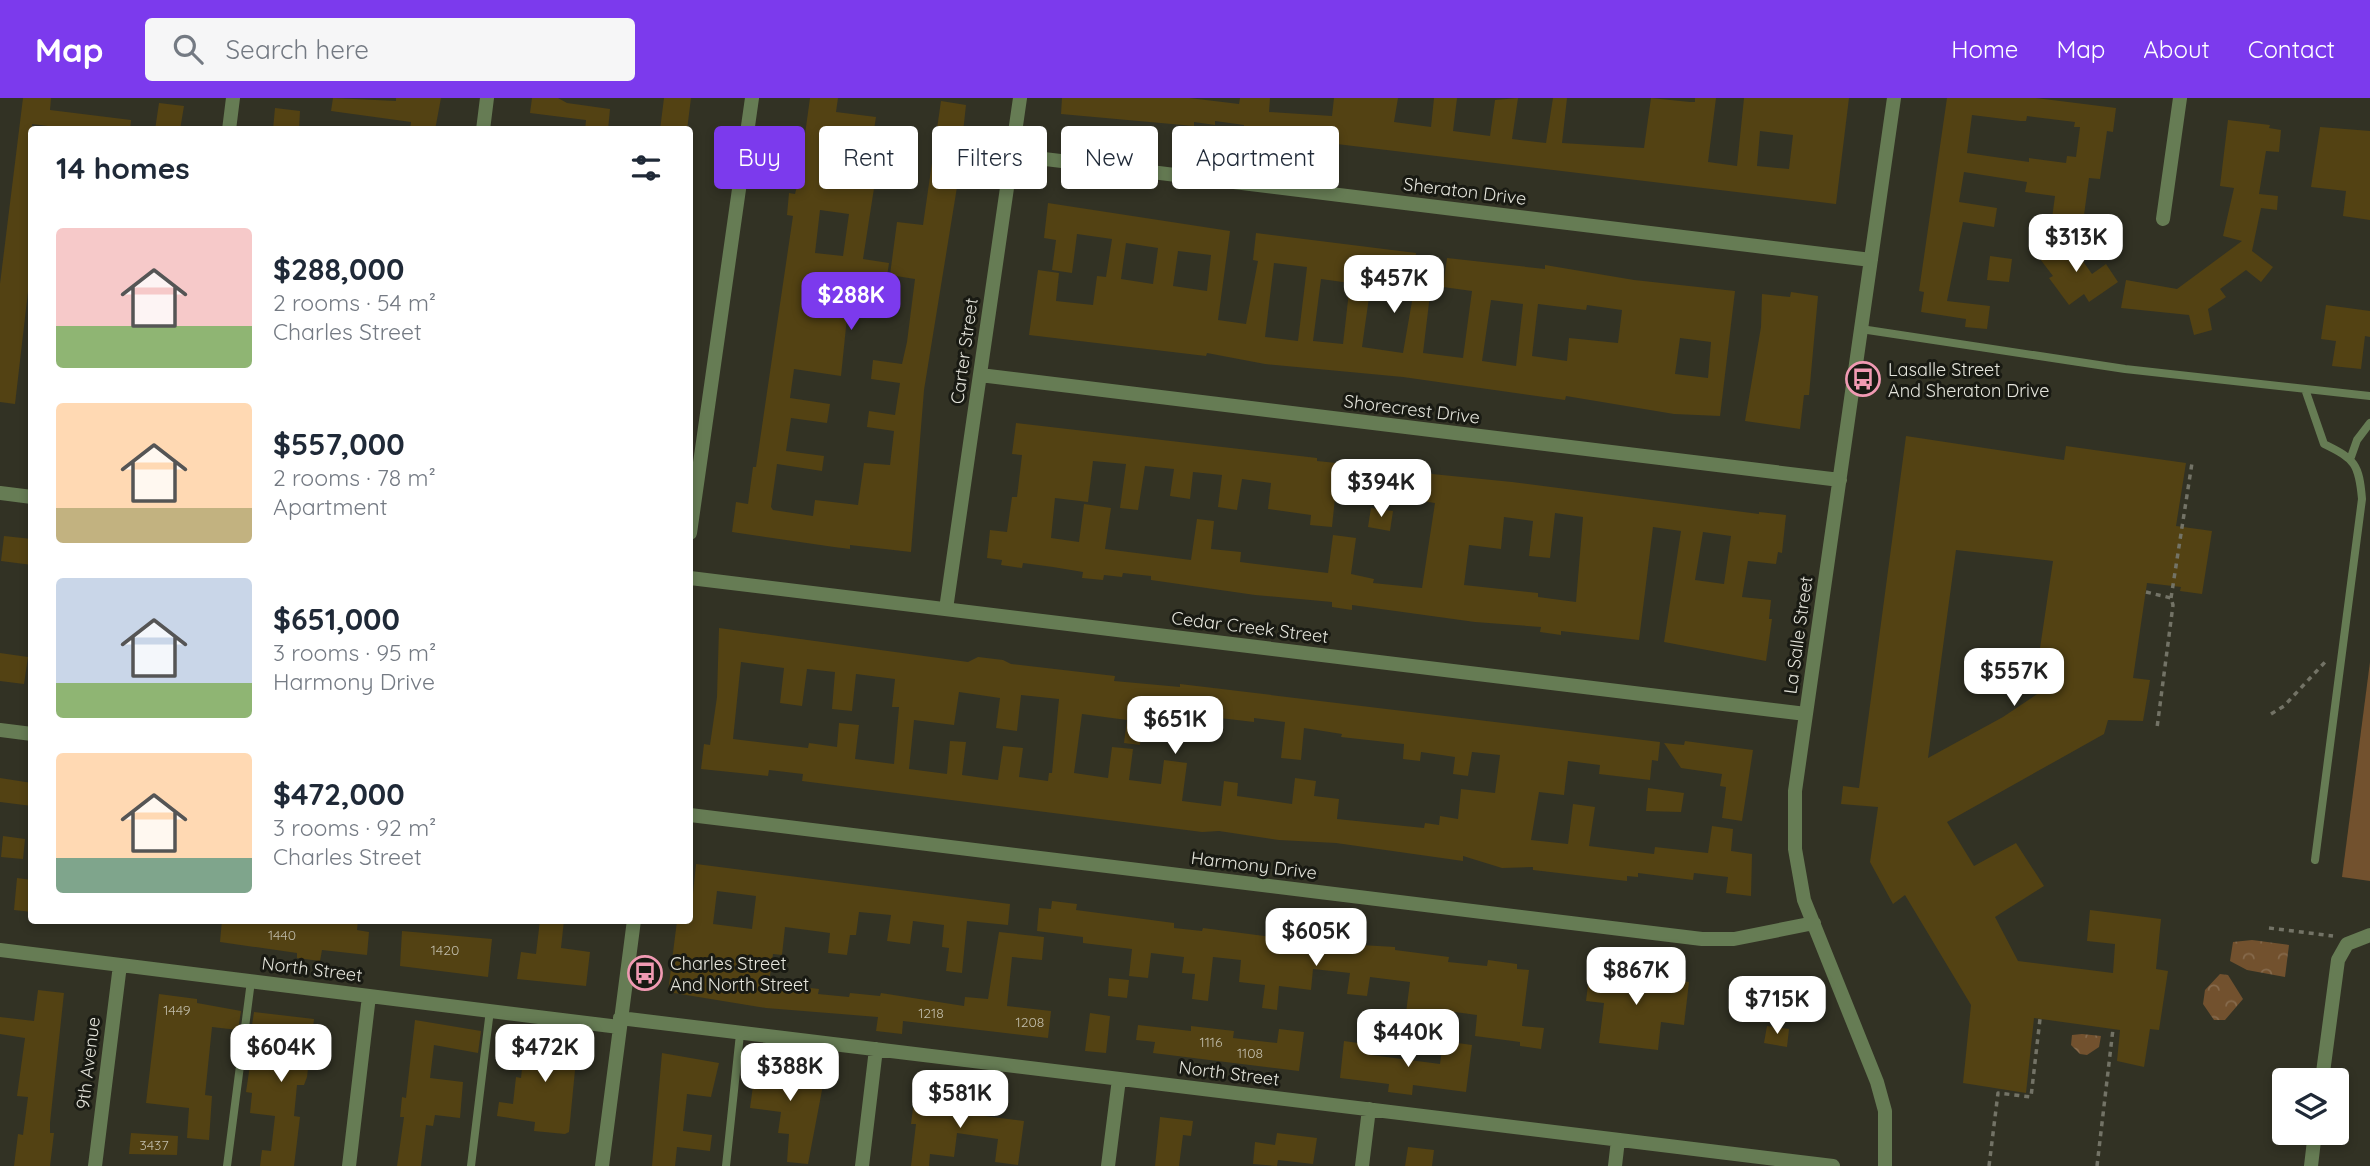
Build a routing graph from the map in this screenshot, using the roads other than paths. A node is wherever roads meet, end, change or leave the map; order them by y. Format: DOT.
graph roads {
  1 [pos="233,98"];
  2 [pos="487,98"];
  3 [pos="752,98"];
  4 [pos="1020,98"];
  5 [pos="1895,98"];
  6 [pos="2180,98"];
  7 [pos="230,126"];
  8 [pos="484,126"];
  9 [pos="1016,126"];
  10 [pos="1047,159"];
  11 [pos="1007,189"];
  12 [pos="2163,219"];
  13 [pos="1871,260"];
  14 [pos="1861,329"];
  15 [pos="980,375"];
  16 [pos="2305,389"];
  17 [pos="2370,396"];
  18 [pos="2370,423"];
  19 [pos="2351,457"];
  20 [pos="1840,480"];
  21 [pos="0,493"];
  22 [pos="28,496"];
  23 [pos="693,512"];
  24 [pos="693,578"];
  25 [pos="946,609"];
  26 [pos="1806,714"];
  27 [pos="0,730"];
  28 [pos="28,734"];
  29 [pos="693,815"];
  30 [pos="2315,860"];
  31 [pos="1814,923"];
  32 [pos="633,924"];
  33 [pos="2370,935"];
  34 [pos="0,950"];
  35 [pos="120,965"];
  36 [pos="251,981"];
  37 [pos="369,996"];
  38 [pos="490,1010"];
  39 [pos="619,1022"];
  40 [pos="740,1034"];
  41 [pos="876,1049"];
  42 [pos="2324,1068"];
  43 [pos="1119,1079"];
  44 [pos="1369,1109"];
  45 [pos="1618,1140"];
  46 [pos="2313,1145"];
  47 [pos="1753,1161"];
  48 [pos="95,1166"];
  49 [pos="227,1166"];
  50 [pos="349,1166"];
  51 [pos="471,1166"];
  52 [pos="602,1166"];
  53 [pos="726,1166"];
  54 [pos="862,1166"];
  55 [pos="1108,1166"];
  56 [pos="1362,1166"];
  57 [pos="1615,1166"];
  58 [pos="1833,1166"];
  59 [pos="1885,1166"];
  60 [pos="2311,1166"];
  1 -- 7 [label="street"];
  2 -- 8 [label="street"];
  3 -- 23 [label="street"];
  4 -- 9 [label="street, Carter Street"];
  5 -- 13 [label="street, La Salle Street"];
  6 -- 12 [label="street"];
  10 -- 13 [label="street, Sheraton Drive"];
  11 -- 15 [label="street, Carter Street"];
  13 -- 14 [label="street, La Salle Street"];
  14 -- 16 [label="lane"];
  14 -- 20 [label="street, La Salle Street"];
  15 -- 20 [label="street, Shorecrest Drive"];
  15 -- 25 [label="street, Carter Street"];
  16 -- 17 [label="lane"];
  16 -- 19 [label="lane"];
  18 -- 19 [label="lane"];
  19 -- 30 [label="lane"];
  20 -- 26 [label="street, La Salle Street"];
  21 -- 22 [label="street"];
  24 -- 25 [label="street, Cedar Creek Street"];
  25 -- 26 [label="street, Cedar Creek Street"];
  26 -- 31 [label="street, La Salle Street"];
  27 -- 28 [label="street"];
  29 -- 31 [label="street, Harmony Drive"];
  31 -- 59 [label="street, La Salle Street"];
  32 -- 39 [label="street"];
  33 -- 42 [label="street"];
  34 -- 35 [label="street, North Street"];
  35 -- 36 [label="street, North Street"];
  35 -- 48 [label="street, 9th Avenue"];
  36 -- 37 [label="street, North Street"];
  36 -- 49 [label="lane"];
  37 -- 38 [label="street, North Street"];
  37 -- 50 [label="street"];
  38 -- 39 [label="street, North Street"];
  38 -- 51 [label="lane"];
  39 -- 40 [label="street, North Street"];
  39 -- 52 [label="street"];
  40 -- 41 [label="street, North Street"];
  40 -- 53 [label="lane"];
  41 -- 43 [label="street, North Street"];
  41 -- 54 [label="street"];
  43 -- 44 [label="street, North Street"];
  43 -- 55 [label="street"];
  44 -- 45 [label="street, North Street"];
  44 -- 56 [label="street"];
  45 -- 47 [label="street, North Street"];
  45 -- 57 [label="street"];
  46 -- 60 [label="street"];
  47 -- 58 [label="street, North Street"];
}
